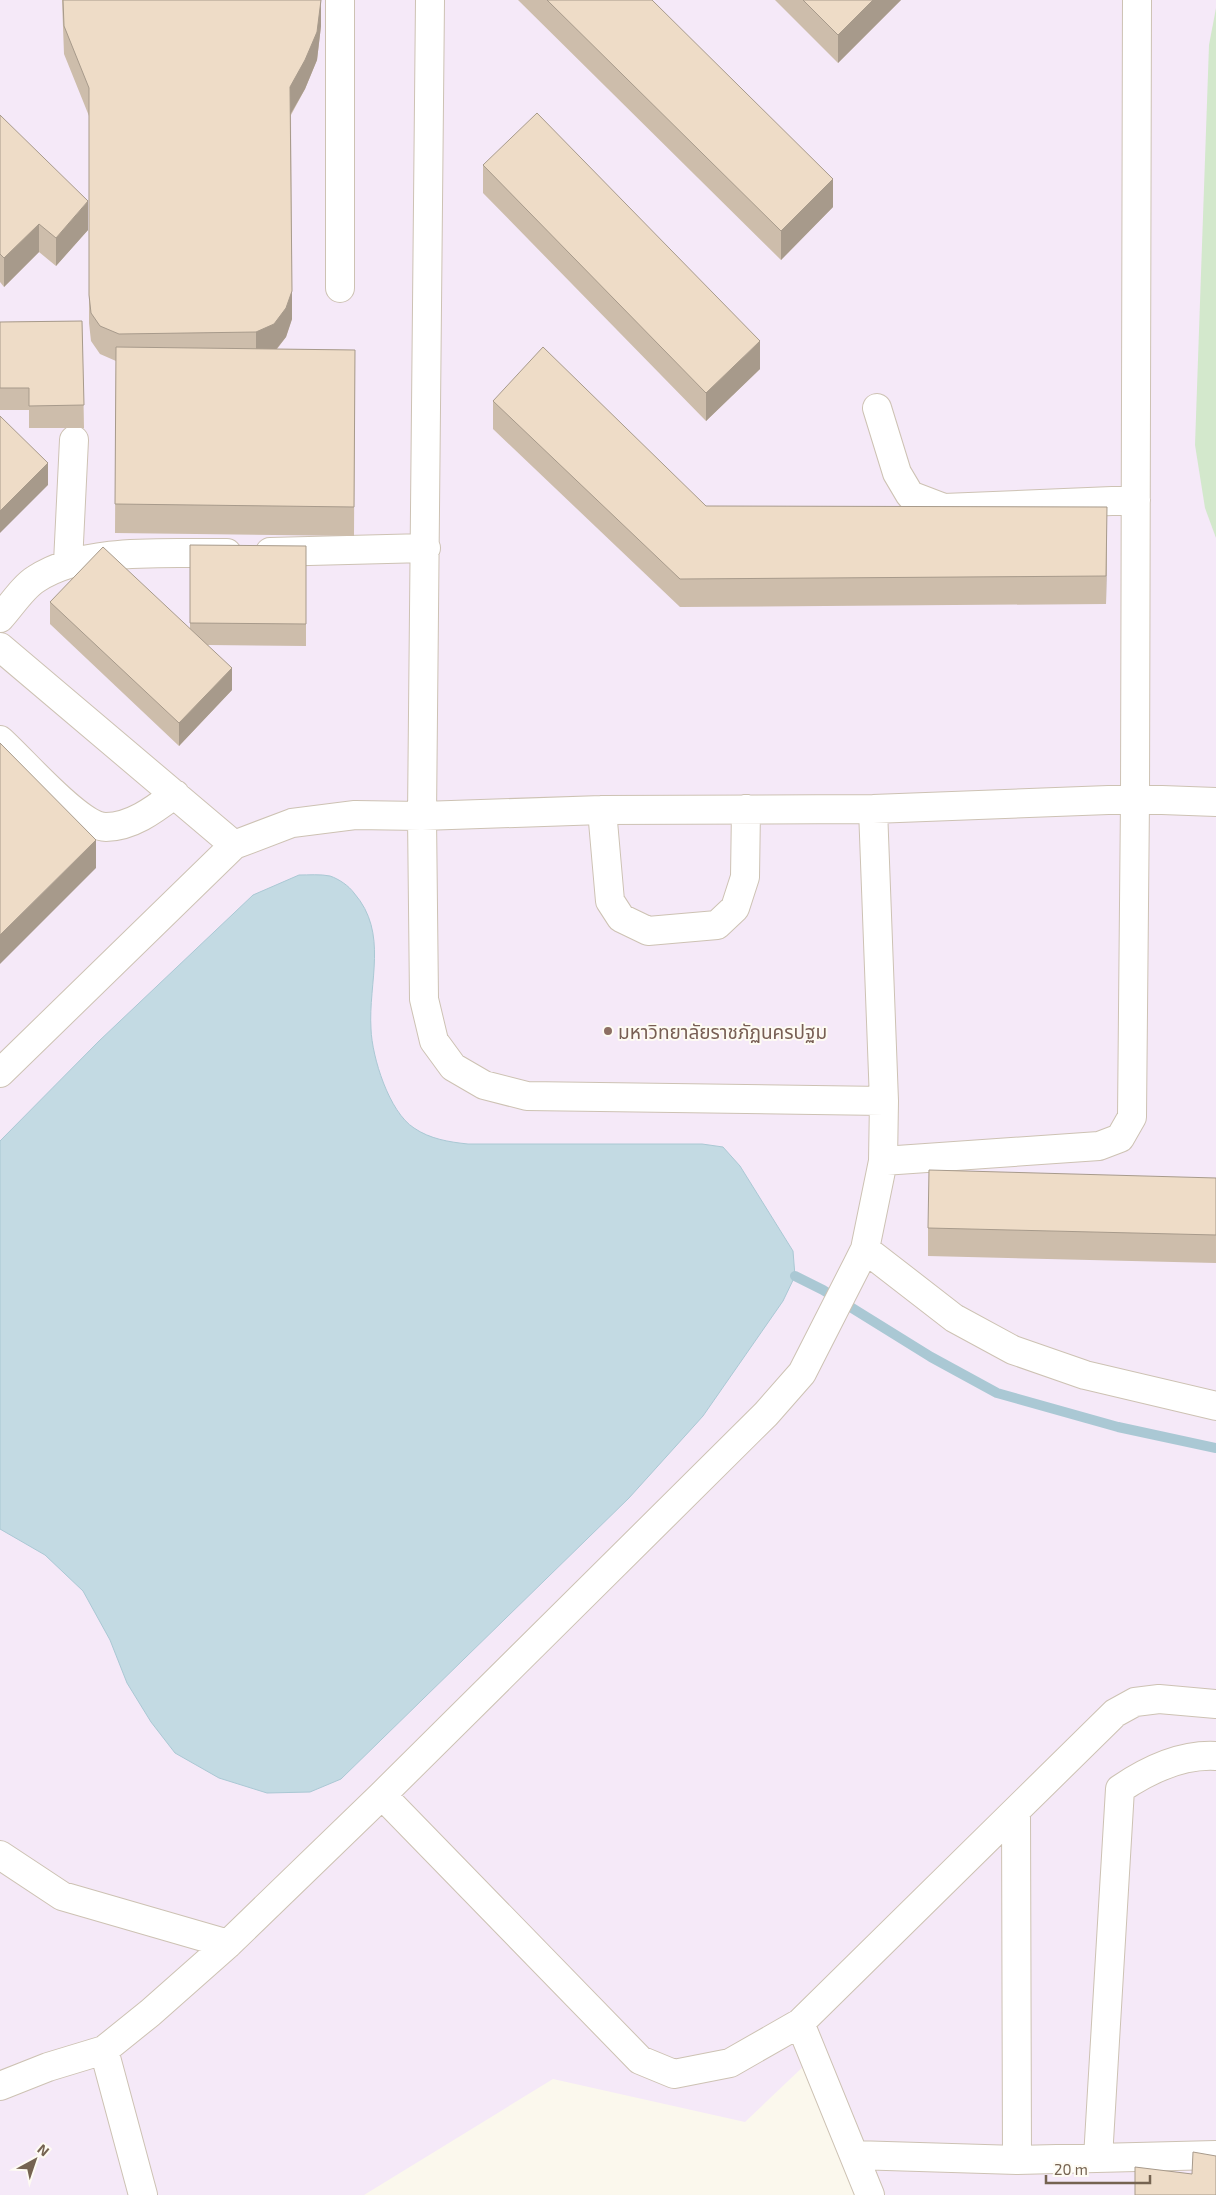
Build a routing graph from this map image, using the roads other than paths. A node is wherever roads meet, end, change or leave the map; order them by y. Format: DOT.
graph roads {
  1 [pos="340,0"];
  2 [pos="430,0"];
  3 [pos="1137,0"];
  4 [pos="340,288"];
  5 [pos="878,408"];
  6 [pos="74,440"];
  7 [pos="1136,500"];
  8 [pos="426,548"];
  9 [pos="68,563"];
  10 [pos="0,618"];
  11 [pos="0,647"];
  12 [pos="0,740"];
  13 [pos="174,794"];
  14 [pos="1136,799"];
  15 [pos="1216,802"];
  16 [pos="873,808"];
  17 [pos="602,810"];
  18 [pos="746,810"];
  19 [pos="422,816"];
  20 [pos="234,845"];
  21 [pos="0,1073"];
  22 [pos="884,1101"];
  23 [pos="884,1161"];
  24 [pos="861,1257"];
  25 [pos="1216,1406"];
  26 [pos="1216,1704"];
  27 [pos="1216,1756"];
  28 [pos="382,1794"];
  29 [pos="1016,1811"];
  30 [pos="0,1855"];
  31 [pos="228,1944"];
  32 [pos="800,2023"];
  33 [pos="104,2050"];
  34 [pos="0,2086"];
  35 [pos="854,2155"];
  36 [pos="1216,2155"];
  37 [pos="1098,2158"];
  38 [pos="1017,2160"];
  39 [pos="143,2195"];
  40 [pos="870,2195"];
  1 -- 4 [label="lane"];
  2 -- 8 [label="lane"];
  3 -- 7 [label="lane"];
  5 -- 7 [label="lane"];
  6 -- 9 [label="lane"];
  7 -- 14 [label="lane"];
  8 -- 9 [label="lane"];
  8 -- 19 [label="lane"];
  9 -- 10 [label="lane"];
  11 -- 13 [label="lane"];
  12 -- 13 [label="lane"];
  13 -- 20 [label="lane"];
  14 -- 15 [label="lane"];
  14 -- 16 [label="lane"];
  14 -- 23 [label="lane"];
  16 -- 18 [label="lane"];
  16 -- 22 [label="lane"];
  17 -- 18 [label="lane"];
  17 -- 18 [label="lane"];
  17 -- 19 [label="lane"];
  19 -- 20 [label="lane"];
  19 -- 22 [label="lane"];
  20 -- 21 [label="lane"];
  22 -- 23 [label="lane"];
  23 -- 24 [label="lane"];
  24 -- 25 [label="lane"];
  24 -- 28 [label="lane"];
  26 -- 29 [label="lane"];
  27 -- 37 [label="lane"];
  28 -- 31 [label="lane"];
  28 -- 32 [label="lane"];
  29 -- 32 [label="lane"];
  29 -- 38 [label="lane"];
  30 -- 31 [label="lane"];
  31 -- 33 [label="lane"];
  32 -- 35 [label="lane"];
  33 -- 34 [label="lane"];
  33 -- 39 [label="lane"];
  35 -- 38 [label="lane"];
  35 -- 40 [label="lane"];
  36 -- 37 [label="lane"];
  37 -- 38 [label="lane"];
}
